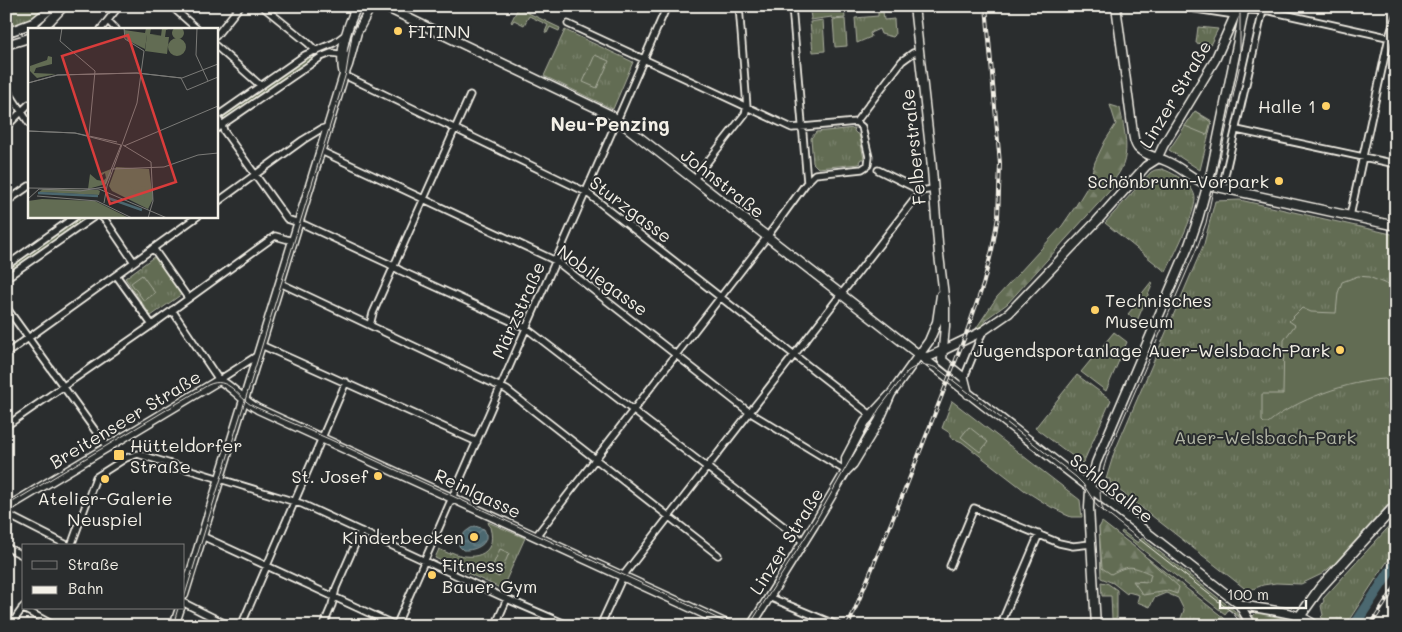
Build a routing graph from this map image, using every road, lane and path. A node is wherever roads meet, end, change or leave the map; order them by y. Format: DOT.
graph roads {
  1 [pos="54,6"];
  2 [pos="64,6"];
  3 [pos="120,6"];
  4 [pos="171,6"];
  5 [pos="240,6"];
  6 [pos="262,6"];
  7 [pos="357,6"];
  8 [pos="370,6"];
  9 [pos="383,6"];
  10 [pos="667,6"];
  11 [pos="739,6"];
  12 [pos="792,6"];
  13 [pos="914,6"];
  14 [pos="1116,6"];
  15 [pos="1176,6"];
  16 [pos="1245,8"];
  17 [pos="1264,8"];
  18 [pos="1235,10"];
  19 [pos="1396,16"];
  20 [pos="108,22"];
  21 [pos="568,24"];
  22 [pos="43,28"];
  23 [pos="102,28"];
  24 [pos="115,28"];
  25 [pos="195,28"];
  26 [pos="6,33"];
  27 [pos="218,34"];
  28 [pos="346,34"];
  29 [pos="28,38"];
  30 [pos="1393,38"];
  31 [pos="6,45"];
  32 [pos="218,48"];
  33 [pos="315,50"];
  34 [pos="918,52"];
  35 [pos="347,55"];
  36 [pos="321,57"];
  37 [pos="1233,58"];
  38 [pos="644,59"];
  39 [pos="344,75"];
  40 [pos="261,86"];
  41 [pos="6,88"];
  42 [pos="470,95"];
  43 [pos="28,105"];
  44 [pos="747,107"];
  45 [pos="22,112"];
  46 [pos="218,116"];
  47 [pos="617,120"];
  48 [pos="28,121"];
  49 [pos="856,122"];
  50 [pos="6,127"];
  51 [pos="220,127"];
  52 [pos="328,127"];
  53 [pos="455,128"];
  54 [pos="802,128"];
  55 [pos="1237,130"];
  56 [pos="321,151"];
  57 [pos="1363,157"];
  58 [pos="1157,159"];
  59 [pos="1396,164"];
  60 [pos="878,170"];
  61 [pos="256,175"];
  62 [pos="694,179"];
  63 [pos="807,182"];
  64 [pos="1208,185"];
  65 [pos="28,187"];
  66 [pos="1222,188"];
  67 [pos="933,189"];
  68 [pos="921,190"];
  69 [pos="586,192"];
  70 [pos="424,200"];
  71 [pos="6,202"];
  72 [pos="218,202"];
  73 [pos="1350,216"];
  74 [pos="73,218"];
  75 [pos="92,218"];
  76 [pos="104,218"];
  77 [pos="195,218"];
  78 [pos="298,223"];
  79 [pos="1396,226"];
  80 [pos="767,236"];
  81 [pos="293,241"];
  82 [pos="153,248"];
  83 [pos="556,261"];
  84 [pos="134,262"];
  85 [pos="6,266"];
  86 [pos="395,267"];
  87 [pos="116,275"];
  88 [pos="6,278"];
  89 [pos="280,283"];
  90 [pos="942,285"];
  91 [pos="840,295"];
  92 [pos="720,296"];
  93 [pos="188,298"];
  94 [pos="6,307"];
  95 [pos="172,310"];
  96 [pos="152,325"];
  97 [pos="370,325"];
  98 [pos="526,328"];
  99 [pos="983,331"];
  100 [pos="29,338"];
  101 [pos="261,345"];
  102 [pos="942,351"];
  103 [pos="676,353"];
  104 [pos="6,354"];
  105 [pos="258,354"];
  106 [pos="794,354"];
  107 [pos="919,356"];
  108 [pos="964,378"];
  109 [pos="218,380"];
  110 [pos="346,382"];
  111 [pos="63,386"];
  112 [pos="501,386"];
  113 [pos="891,394"];
  114 [pos="968,394"];
  115 [pos="244,400"];
  116 [pos="632,409"];
  117 [pos="749,412"];
  118 [pos="871,415"];
  119 [pos="6,426"];
  120 [pos="322,438"];
  121 [pos="477,442"];
  122 [pos="107,447"];
  123 [pos="595,459"];
  124 [pos="706,467"];
  125 [pos="846,471"];
  126 [pos="220,478"];
  127 [pos="1090,489"];
  128 [pos="452,498"];
  129 [pos="294,501"];
  130 [pos="1396,504"];
  131 [pos="6,508"];
  132 [pos="6,514"];
  133 [pos="668,516"];
  134 [pos="361,531"];
  135 [pos="1039,534"];
  136 [pos="202,536"];
  137 [pos="536,536"];
  138 [pos="804,542"];
  139 [pos="66,544"];
  140 [pos="71,544"];
  141 [pos="1091,544"];
  142 [pos="6,547"];
  143 [pos="22,555"];
  144 [pos="718,555"];
  145 [pos="425,560"];
  146 [pos="266,566"];
  147 [pos="950,566"];
  148 [pos="623,576"];
  149 [pos="185,592"];
  150 [pos="1313,596"];
  151 [pos="334,597"];
  152 [pos="769,597"];
  153 [pos="507,599"];
  154 [pos="185,604"];
  155 [pos="1238,604"];
  156 [pos="22,608"];
  157 [pos="28,610"];
  158 [pos="179,610"];
  159 [pos="1287,613"];
  160 [pos="1300,616"];
  161 [pos="10,626"];
  162 [pos="55,626"];
  163 [pos="174,626"];
  164 [pos="230,626"];
  165 [pos="241,626"];
  166 [pos="323,626"];
  167 [pos="396,626"];
  168 [pos="495,626"];
  169 [pos="570,626"];
  170 [pos="600,626"];
  171 [pos="731,626"];
  172 [pos="751,626"];
  173 [pos="839,626"];
  174 [pos="1000,626"];
  175 [pos="1096,626"];
  176 [pos="1252,626"];
  177 [pos="1293,626"];
  178 [pos="1316,626"];
  1 -- 26 [label="main road"];
  2 -- 22 [label="main road"];
  3 -- 20 [label="street"];
  4 -- 25 [label="street"];
  5 -- 27 [label="street"];
  6 -- 33 [label="street"];
  7 -- 28 [label="main road"];
  8 -- 35 [label="main road"];
  9 -- 47 [label="main road, Johnstraße"];
  10 -- 38 [label="street, Märzstraße"];
  11 -- 44 [label="street"];
  12 -- 54 [label="street"];
  13 -- 34 [label="main road, Felberstraße"];
  14 -- 58 [label="main road"];
  15 -- 18 [label="street"];
  16 -- 17 [label="street"];
  16 -- 18 [label="street"];
  16 -- 37 [label="main road"];
  17 -- 30 [label="street"];
  17 -- 55 [label="street"];
  18 -- 37 [label="main road"];
  18 -- 58 [label="main road, Linzer Straße"];
  19 -- 30 [label="street"];
  20 -- 23 [label="street"];
  20 -- 24 [label="street"];
  21 -- 38 [label="street"];
  28 -- 33 [label="street"];
  28 -- 35 [label="main road"];
  29 -- 31 [label="main road"];
  30 -- 57 [label="street"];
  32 -- 40 [label="street"];
  33 -- 36 [label="street"];
  33 -- 40 [label="street"];
  34 -- 49 [label="street"];
  34 -- 67 [label="main road, Felberstraße"];
  35 -- 36 [label="street"];
  35 -- 39 [label="main road"];
  36 -- 51 [label="street"];
  37 -- 64 [label="main road"];
  38 -- 44 [label="street"];
  38 -- 47 [label="street, Märzstraße"];
  39 -- 52 [label="main road"];
  39 -- 53 [label="street, Sturzgasse"];
  40 -- 46 [label="street"];
  41 -- 45 [label="street"];
  42 -- 53 [label="street"];
  43 -- 45 [label="street"];
  44 -- 54 [label="street"];
  44 -- 62 [label="street"];
  45 -- 48 [label="street"];
  45 -- 50 [label="street"];
  47 -- 62 [label="main road, Johnstraße"];
  47 -- 69 [label="street, Märzstraße"];
  49 -- 54 [label="street"];
  49 -- 63 [label="street"];
  51 -- 61 [label="street"];
  52 -- 56 [label="main road"];
  52 -- 61 [label="street"];
  53 -- 69 [label="street, Sturzgasse"];
  53 -- 70 [label="street"];
  54 -- 63 [label="street"];
  55 -- 57 [label="street"];
  55 -- 66 [label="street"];
  56 -- 70 [label="street, Nobilegasse"];
  56 -- 78 [label="main road"];
  57 -- 59 [label="street"];
  57 -- 73 [label="street"];
  58 -- 64 [label="main road"];
  58 -- 99 [label="main road, Linzer Straße"];
  60 -- 68 [label="street"];
  61 -- 72 [label="street"];
  61 -- 78 [label="street"];
  62 -- 80 [label="main road, Johnstraße"];
  63 -- 80 [label="street"];
  64 -- 66 [label="main road"];
  64 -- 127 [label="main road"];
  65 -- 71 [label="street"];
  66 -- 73 [label="main road"];
  67 -- 68 [label="street"];
  67 -- 90 [label="main road, Felberstraße"];
  68 -- 91 [label="street"];
  69 -- 83 [label="street, Märzstraße"];
  69 -- 92 [label="street, Sturzgasse"];
  70 -- 83 [label="street, Nobilegasse"];
  70 -- 86 [label="street"];
  73 -- 79 [label="main road"];
  74 -- 85 [label="street"];
  75 -- 88 [label="street"];
  76 -- 84 [label="street"];
  77 -- 82 [label="street"];
  78 -- 81 [label="main road"];
  78 -- 86 [label="street"];
  80 -- 91 [label="main road, Johnstraße"];
  80 -- 92 [label="street"];
  81 -- 89 [label="main road"];
  81 -- 93 [label="street"];
  82 -- 84 [label="street"];
  82 -- 93 [label="street"];
  83 -- 98 [label="street, Märzstraße"];
  83 -- 103 [label="street, Nobilegasse"];
  84 -- 87 [label="street"];
  86 -- 97 [label="street"];
  86 -- 98 [label="street"];
  87 -- 96 [label="street"];
  87 -- 100 [label="street"];
  89 -- 97 [label="street"];
  89 -- 101 [label="main road"];
  90 -- 102 [label="main road, Felberstraße"];
  90 -- 107 [label="main road, Felberstraße"];
  91 -- 106 [label="street"];
  91 -- 107 [label="main road, Johnstraße"];
  92 -- 103 [label="street"];
  92 -- 106 [label="street, Sturzgasse"];
  93 -- 95 [label="street"];
  94 -- 100 [label="street"];
  95 -- 96 [label="street"];
  95 -- 109 [label="street"];
  96 -- 111 [label="street"];
  97 -- 112 [label="street"];
  98 -- 112 [label="street, Märzstraße"];
  98 -- 116 [label="street"];
  99 -- 102 [label="main road, Linzer Straße"];
  99 -- 108 [label="street"];
  100 -- 104 [label="street"];
  100 -- 111 [label="street"];
  101 -- 105 [label="main road"];
  101 -- 110 [label="street"];
  102 -- 107 [label="main road, Linzer Straße"];
  102 -- 108 [label="main road"];
  103 -- 116 [label="street"];
  103 -- 117 [label="street, Nobilegasse"];
  105 -- 109 [label="street, Breitenseer Straße"];
  105 -- 115 [label="main road"];
  106 -- 117 [label="street"];
  106 -- 118 [label="street, Sturzgasse"];
  107 -- 113 [label="main road, Linzer Straße"];
  107 -- 114 [label="main road, Schloßallee"];
  108 -- 114 [label="main road"];
  109 -- 115 [label="main road, Reinlgasse"];
  109 -- 122 [label="main road, Breitenseer Straße"];
  110 -- 120 [label="street"];
  110 -- 121 [label="street"];
  111 -- 119 [label="street"];
  111 -- 122 [label="street"];
  112 -- 121 [label="street, Märzstraße"];
  112 -- 123 [label="street"];
  113 -- 118 [label="main road, Linzer Straße"];
  113 -- 125 [label="main road, Linzer Straße"];
  114 -- 127 [label="main road, Schloßallee"];
  115 -- 120 [label="main road, Reinlgasse"];
  115 -- 126 [label="main road"];
  116 -- 123 [label="street"];
  116 -- 124 [label="street"];
  117 -- 124 [label="street"];
  117 -- 125 [label="street, Nobilegasse"];
  118 -- 125 [label="main road, Linzer Straße"];
  120 -- 128 [label="main road, Reinlgasse"];
  120 -- 129 [label="street"];
  121 -- 128 [label="street, Märzstraße"];
  122 -- 131 [label="main road, Breitenseer Straße"];
  123 -- 133 [label="street"];
  123 -- 137 [label="street"];
  124 -- 133 [label="street"];
  124 -- 138 [label="street"];
  125 -- 138 [label="main road, Linzer Straße"];
  126 -- 129 [label="street"];
  126 -- 136 [label="main road"];
  126 -- 140 [label="street"];
  127 -- 141 [label="main road"];
  127 -- 155 [label="main road, Schloßallee"];
  128 -- 137 [label="main road, Reinlgasse"];
  128 -- 145 [label="street, Märzstraße"];
  129 -- 134 [label="street"];
  129 -- 146 [label="street"];
  130 -- 150 [label="main road"];
  132 -- 139 [label="street"];
  133 -- 144 [label="street"];
  133 -- 148 [label="street"];
  134 -- 145 [label="street"];
  134 -- 151 [label="street"];
  135 -- 141 [label="street"];
  135 -- 147 [label="street"];
  135 -- 174 [label="street"];
  136 -- 146 [label="street"];
  136 -- 149 [label="main road"];
  137 -- 148 [label="main road, Reinlgasse"];
  138 -- 152 [label="main road, Linzer Straße"];
  141 -- 175 [label="main road"];
  142 -- 143 [label="street"];
  145 -- 153 [label="street"];
  145 -- 167 [label="street, Märzstraße"];
  146 -- 151 [label="street"];
  146 -- 165 [label="street"];
  148 -- 170 [label="street"];
  148 -- 171 [label="main road, Reinlgasse"];
  150 -- 159 [label="main road"];
  150 -- 160 [label="main road"];
  151 -- 166 [label="street"];
  151 -- 167 [label="street"];
  152 -- 172 [label="main road, Linzer Straße"];
  152 -- 173 [label="street"];
  153 -- 168 [label="street"];
  153 -- 169 [label="street"];
  154 -- 164 [label="street"];
  155 -- 159 [label="main road, Schloßallee"];
  155 -- 176 [label="main road, Schloßallee"];
  156 -- 161 [label="street"];
  157 -- 162 [label="street"];
  158 -- 163 [label="main road"];
  159 -- 160 [label="main road, Schloßallee"];
  160 -- 177 [label="main road"];
  160 -- 178 [label="main road, Schloßallee"];
}
